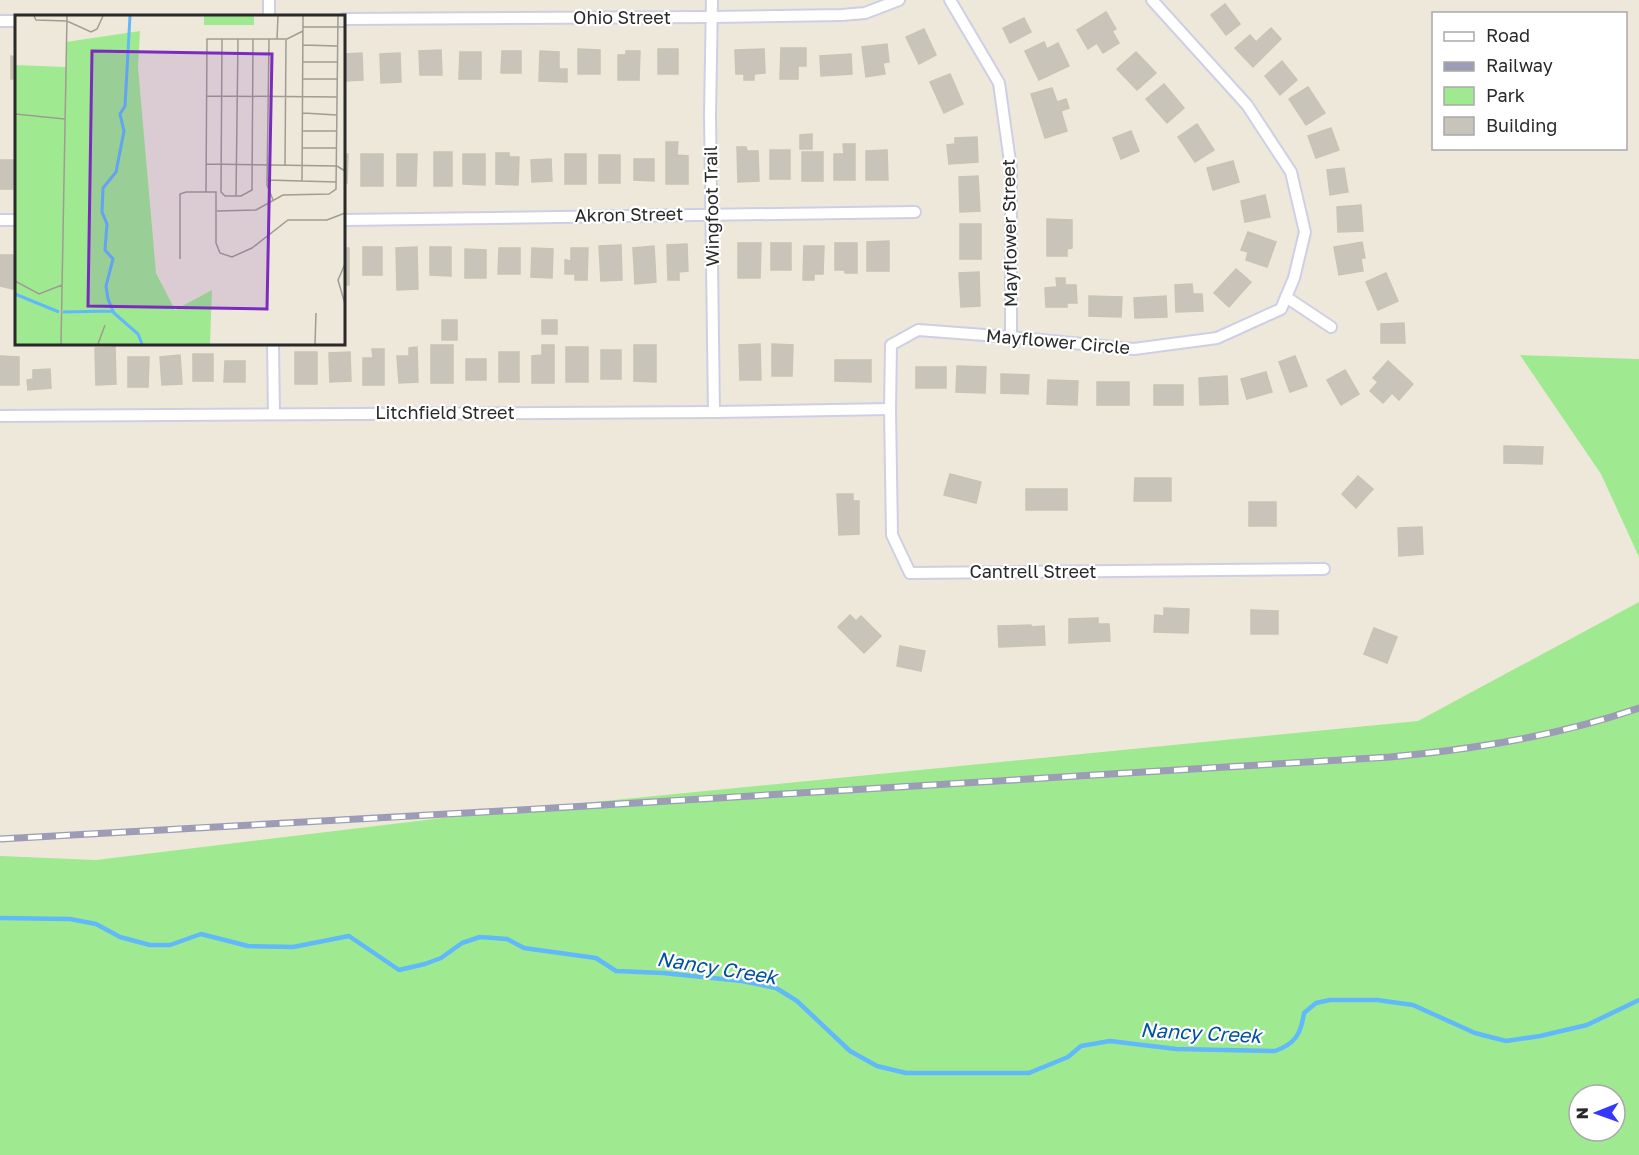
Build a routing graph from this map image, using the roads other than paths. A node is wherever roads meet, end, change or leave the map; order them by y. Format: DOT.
graph roads {
  1 [pos="712,0"];
  2 [pos="899,0"];
  3 [pos="950,0"];
  4 [pos="1152,0"];
  5 [pos="712,18"];
  6 [pos="345,19"];
  7 [pos="915,212"];
  8 [pos="711,214"];
  9 [pos="345,220"];
  10 [pos="1286,297"];
  11 [pos="1331,327"];
  12 [pos="1011,337"];
  13 [pos="273,345"];
  14 [pos="890,409"];
  15 [pos="714,411"];
  16 [pos="274,414"];
  17 [pos="0,416"];
  18 [pos="1324,569"];
  1 -- 5 [label="street, Wingfoot Trail"];
  2 -- 5 [label="street, Ohio Street"];
  3 -- 12 [label="street, Mayflower Street"];
  4 -- 10 [label="street, Mayflower Circle"];
  5 -- 6 [label="street, Ohio Street"];
  5 -- 8 [label="street, Wingfoot Trail"];
  7 -- 8 [label="street, Akron Street"];
  8 -- 9 [label="street, Akron Street"];
  8 -- 15 [label="street, Wingfoot Trail"];
  10 -- 11 [label="street"];
  10 -- 12 [label="street, Mayflower Circle"];
  12 -- 14 [label="street, Mayflower Circle"];
  13 -- 16 [label="street"];
  14 -- 15 [label="street, Litchfield Street"];
  14 -- 18 [label="street, Cantrell Street"];
  15 -- 16 [label="street, Litchfield Street"];
  16 -- 17 [label="street, Litchfield Street"];
}
